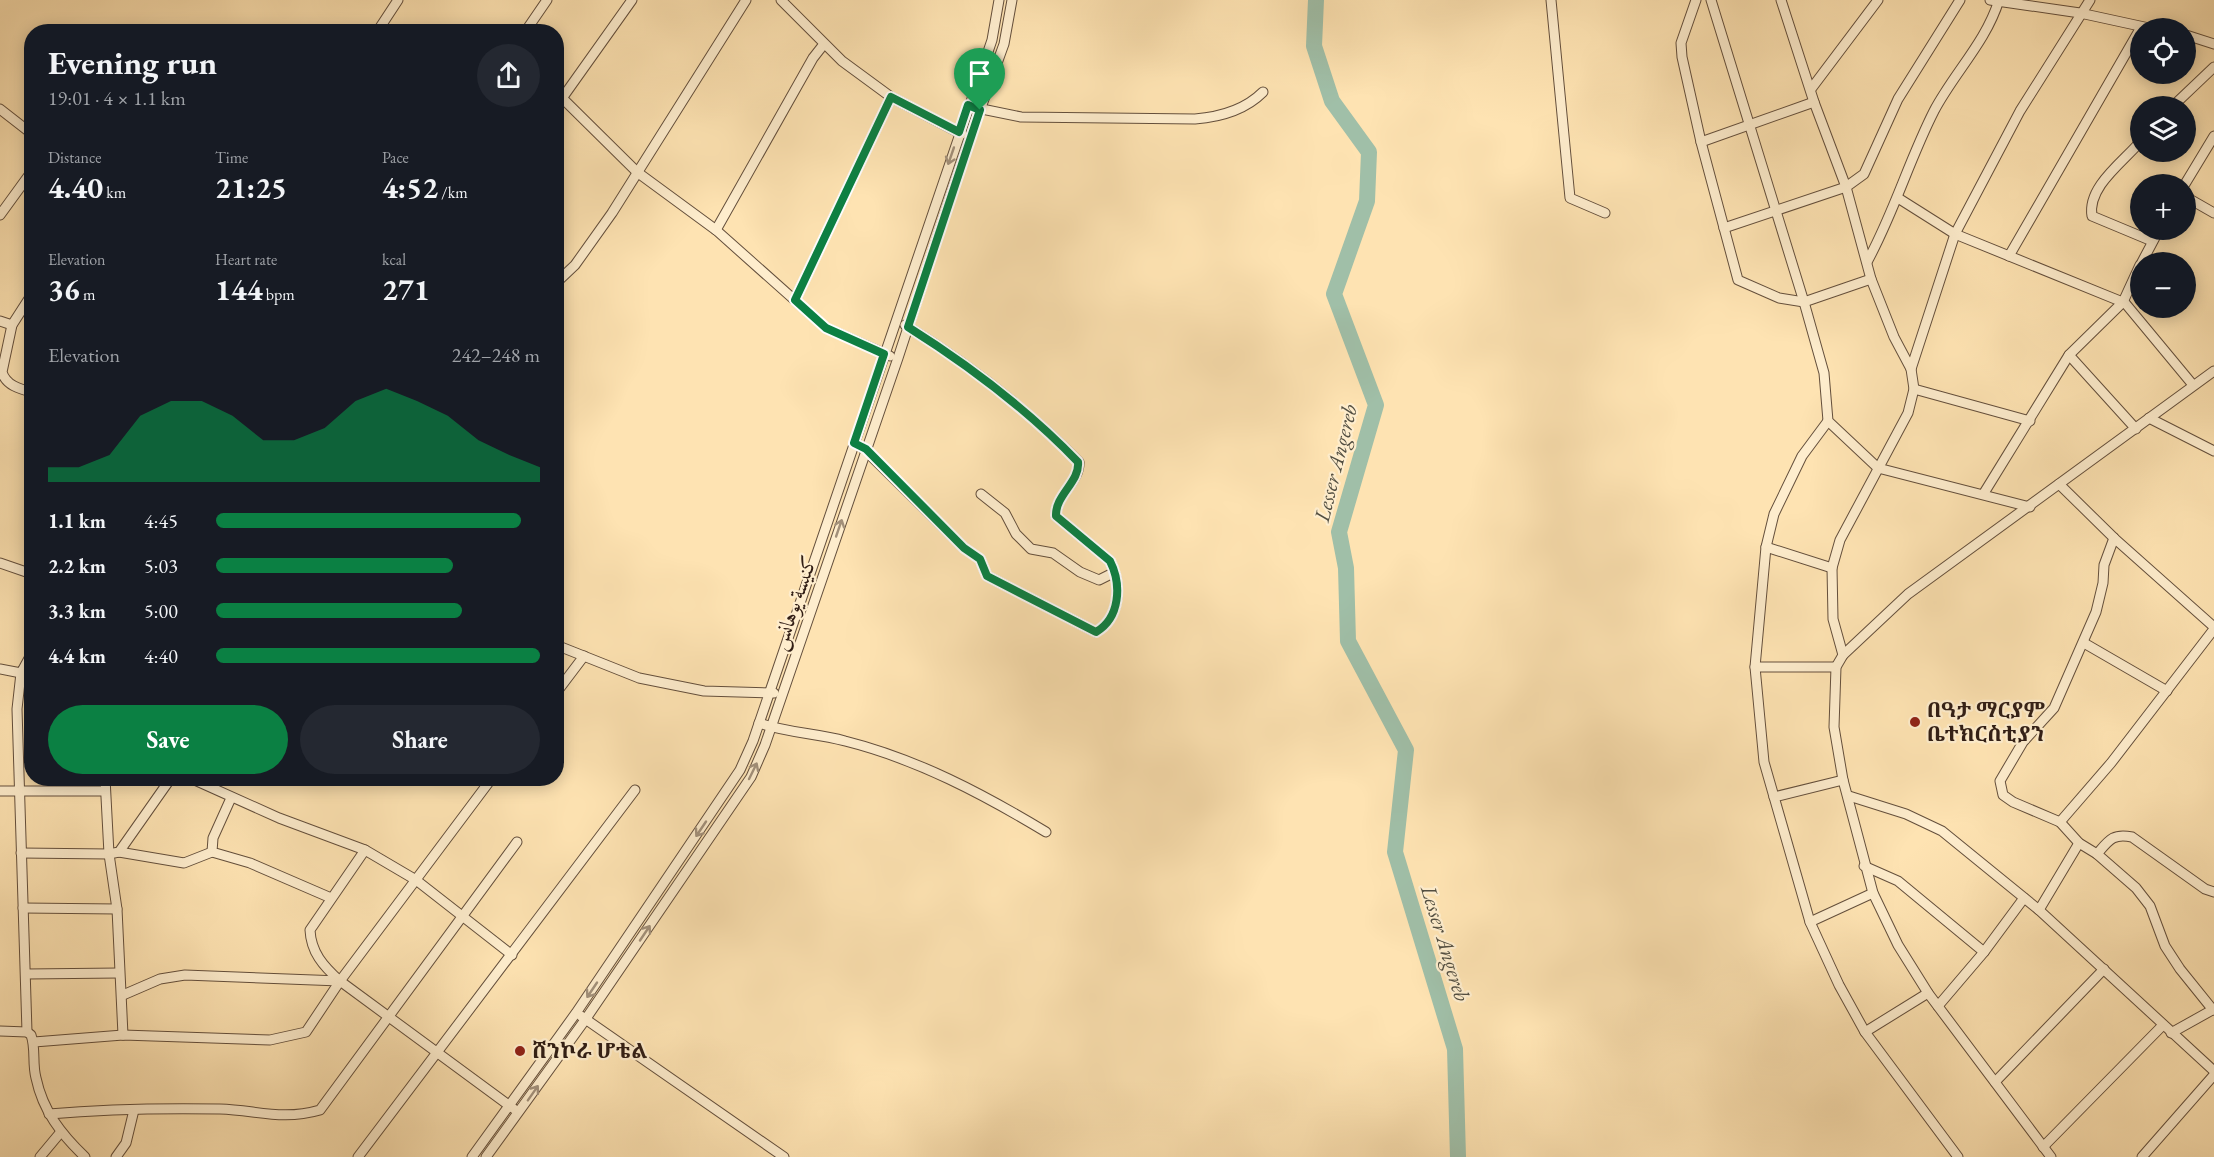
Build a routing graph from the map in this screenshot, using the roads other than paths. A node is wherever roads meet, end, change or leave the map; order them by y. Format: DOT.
graph roads {
  1 [pos="398,0"];
  2 [pos="547,0"];
  3 [pos="632,0"];
  4 [pos="746,0"];
  5 [pos="781,0"];
  6 [pos="999,0"];
  7 [pos="1012,0"];
  8 [pos="1551,0"];
  9 [pos="1696,0"];
  10 [pos="1711,0"];
  11 [pos="1781,0"];
  12 [pos="1878,0"];
  13 [pos="1960,0"];
  14 [pos="2090,0"];
  15 [pos="1996,1"];
  16 [pos="2080,13"];
  17 [pos="382,24"];
  18 [pos="530,24"];
  19 [pos="2130,25"];
  20 [pos="2196,38"];
  21 [pos="824,44"];
  22 [pos="2214,44"];
  23 [pos="2130,50"];
  24 [pos="2214,68"];
  25 [pos="564,89"];
  26 [pos="1811,89"];
  27 [pos="1263,92"];
  28 [pos="2184,96"];
  29 [pos="891,97"];
  30 [pos="564,98"];
  31 [pos="1814,102"];
  32 [pos="968,105"];
  33 [pos="0,109"];
  34 [pos="980,110"];
  35 [pos="1749,125"];
  36 [pos="24,128"];
  37 [pos="959,132"];
  38 [pos="2214,136"];
  39 [pos="970,138"];
  40 [pos="1701,142"];
  41 [pos="2130,153"];
  42 [pos="638,172"];
  43 [pos="2191,174"];
  44 [pos="24,182"];
  45 [pos="1846,187"];
  46 [pos="1898,198"];
  47 [pos="2196,203"];
  48 [pos="1776,211"];
  49 [pos="1605,213"];
  50 [pos="2214,213"];
  51 [pos="0,215"];
  52 [pos="1724,228"];
  53 [pos="716,230"];
  54 [pos="1955,234"];
  55 [pos="2152,241"];
  56 [pos="2147,252"];
  57 [pos="2009,256"];
  58 [pos="1867,262"];
  59 [pos="564,275"];
  60 [pos="1871,279"];
  61 [pos="2130,287"];
  62 [pos="795,300"];
  63 [pos="1804,302"];
  64 [pos="2123,302"];
  65 [pos="24,306"];
  66 [pos="896,320"];
  67 [pos="0,321"];
  68 [pos="12,325"];
  69 [pos="908,327"];
  70 [pos="884,354"];
  71 [pos="2069,355"];
  72 [pos="898,358"];
  73 [pos="1911,369"];
  74 [pos="2214,371"];
  75 [pos="2193,385"];
  76 [pos="1914,389"];
  77 [pos="24,390"];
  78 [pos="2150,418"];
  79 [pos="1828,421"];
  80 [pos="2030,421"];
  81 [pos="2136,429"];
  82 [pos="854,443"];
  83 [pos="866,449"];
  84 [pos="2214,451"];
  85 [pos="1878,468"];
  86 [pos="2059,484"];
  87 [pos="1984,493"];
  88 [pos="981,494"];
  89 [pos="2030,507"];
  90 [pos="2114,538"];
  91 [pos="1766,547"];
  92 [pos="0,563"];
  93 [pos="1832,568"];
  94 [pos="24,571"];
  95 [pos="1113,573"];
  96 [pos="2214,628"];
  97 [pos="2084,643"];
  98 [pos="564,648"];
  99 [pos="1843,655"];
  100 [pos="584,656"];
  101 [pos="1755,667"];
  102 [pos="1836,667"];
  103 [pos="24,668"];
  104 [pos="0,669"];
  105 [pos="21,673"];
  106 [pos="564,682"];
  107 [pos="784,692"];
  108 [pos="2167,692"];
  109 [pos="770,693"];
  110 [pos="759,723"];
  111 [pos="771,728"];
  112 [pos="1843,780"];
  113 [pos="105,786"];
  114 [pos="165,786"];
  115 [pos="206,786"];
  116 [pos="486,786"];
  117 [pos="20,790"];
  118 [pos="635,790"];
  119 [pos="0,791"];
  120 [pos="105,791"];
  121 [pos="1774,796"];
  122 [pos="1849,796"];
  123 [pos="231,798"];
  124 [pos="2060,822"];
  125 [pos="1046,832"];
  126 [pos="517,842"];
  127 [pos="2079,843"];
  128 [pos="365,850"];
  129 [pos="212,852"];
  130 [pos="114,853"];
  131 [pos="21,854"];
  132 [pos="2097,854"];
  133 [pos="1864,866"];
  134 [pos="416,880"];
  135 [pos="2214,892"];
  136 [pos="1873,893"];
  137 [pos="331,898"];
  138 [pos="2024,898"];
  139 [pos="23,908"];
  140 [pos="117,909"];
  141 [pos="2039,910"];
  142 [pos="461,917"];
  143 [pos="1810,922"];
  144 [pos="1984,952"];
  145 [pos="512,955"];
  146 [pos="2104,969"];
  147 [pos="119,973"];
  148 [pos="27,974"];
  149 [pos="339,981"];
  150 [pos="1928,993"];
  151 [pos="123,995"];
  152 [pos="1938,1006"];
  153 [pos="2214,1009"];
  154 [pos="576,1013"];
  155 [pos="387,1017"];
  156 [pos="585,1020"];
  157 [pos="2163,1025"];
  158 [pos="0,1031"];
  159 [pos="27,1032"];
  160 [pos="1865,1032"];
  161 [pos="2171,1033"];
  162 [pos="123,1035"];
  163 [pos="34,1042"];
  164 [pos="437,1052"];
  165 [pos="2214,1073"];
  166 [pos="1995,1082"];
  167 [pos="510,1106"];
  168 [pos="134,1110"];
  169 [pos="519,1113"];
  170 [pos="49,1114"];
  171 [pos="60,1133"];
  172 [pos="2043,1147"];
  173 [pos="40,1157"];
  174 [pos="85,1157"];
  175 [pos="116,1157"];
  176 [pos="358,1157"];
  177 [pos="472,1157"];
  178 [pos="486,1157"];
  179 [pos="784,1157"];
  180 [pos="1958,1157"];
  181 [pos="2051,1157"];
  182 [pos="2142,1157"];
  1 -- 17 [label="street"];
  2 -- 18 [label="street"];
  3 -- 25 [label="street"];
  4 -- 42 [label="street"];
  5 -- 21 [label="street"];
  6 -- 32 [label="street"];
  7 -- 34 [label="street, كنيسة يوهانس"];
  8 -- 49 [label="street"];
  9 -- 40 [label="street"];
  10 -- 35 [label="street"];
  11 -- 26 [label="street"];
  12 -- 26 [label="street"];
  13 -- 45 [label="street"];
  14 -- 16 [label="street"];
  15 -- 16 [label="street"];
  15 -- 46 [label="street"];
  16 -- 19 [label="street"];
  16 -- 54 [label="street"];
  20 -- 22 [label="street"];
  21 -- 29 [label="street"];
  21 -- 53 [label="street"];
  23 -- 57 [label="street"];
  24 -- 28 [label="street"];
  26 -- 31 [label="street"];
  27 -- 34 [label="street"];
  29 -- 37 [label="street"];
  29 -- 62 [label="street"];
  30 -- 42 [label="street"];
  31 -- 35 [label="street"];
  31 -- 45 [label="street"];
  32 -- 34 [label="street"];
  32 -- 37 [label="street"];
  33 -- 36 [label="street"];
  34 -- 39 [label="street, كنيسة يوهانس"];
  35 -- 40 [label="street"];
  35 -- 48 [label="street"];
  37 -- 39 [label="street"];
  37 -- 66 [label="street, one-way"];
  38 -- 43 [label="street"];
  39 -- 69 [label="street, كنيسة يوهانس"];
  40 -- 52 [label="street"];
  41 -- 55 [label="street"];
  42 -- 53 [label="street"];
  42 -- 59 [label="street"];
  44 -- 51 [label="street"];
  45 -- 48 [label="street"];
  45 -- 58 [label="street"];
  46 -- 54 [label="street"];
  46 -- 58 [label="street"];
  47 -- 50 [label="street"];
  48 -- 52 [label="street"];
  48 -- 63 [label="street"];
  52 -- 63 [label="street"];
  53 -- 62 [label="street"];
  54 -- 57 [label="street"];
  54 -- 73 [label="street"];
  55 -- 56 [label="street"];
  57 -- 64 [label="street"];
  58 -- 60 [label="street"];
  60 -- 63 [label="street"];
  60 -- 73 [label="street"];
  61 -- 64 [label="street"];
  62 -- 70 [label="street"];
  63 -- 79 [label="street"];
  64 -- 71 [label="street"];
  64 -- 75 [label="street"];
  65 -- 68 [label="street"];
  66 -- 69 [label="street"];
  66 -- 70 [label="street"];
  67 -- 68 [label="street"];
  68 -- 77 [label="street"];
  69 -- 72 [label="street, كنيسة يوهانس"];
  69 -- 95 [label="street"];
  70 -- 72 [label="street"];
  70 -- 82 [label="street"];
  71 -- 80 [label="street"];
  71 -- 81 [label="street"];
  72 -- 83 [label="street, كنيسة يوهانس"];
  73 -- 76 [label="street"];
  74 -- 75 [label="street"];
  75 -- 78 [label="street"];
  76 -- 80 [label="street"];
  76 -- 85 [label="street"];
  78 -- 81 [label="street"];
  78 -- 84 [label="street"];
  79 -- 85 [label="street"];
  79 -- 91 [label="street"];
  80 -- 87 [label="street"];
  81 -- 86 [label="street"];
  82 -- 83 [label="street"];
  82 -- 109 [label="street"];
  83 -- 95 [label="street"];
  107 -- 83 [label="street, كنيسة يوهانس, one-way"];
  85 -- 87 [label="street"];
  85 -- 93 [label="street"];
  86 -- 89 [label="street"];
  86 -- 90 [label="street"];
  87 -- 89 [label="street"];
  88 -- 95 [label="street"];
  89 -- 99 [label="street"];
  90 -- 96 [label="street"];
  90 -- 97 [label="street"];
  91 -- 93 [label="street"];
  91 -- 101 [label="street"];
  92 -- 94 [label="street"];
  93 -- 99 [label="street"];
  96 -- 108 [label="street"];
  97 -- 108 [label="street"];
  97 -- 124 [label="street"];
  98 -- 100 [label="street"];
  99 -- 102 [label="street"];
  100 -- 106 [label="street"];
  100 -- 109 [label="street"];
  101 -- 102 [label="street"];
  101 -- 121 [label="street"];
  102 -- 112 [label="street"];
  103 -- 105 [label="street"];
  104 -- 105 [label="street"];
  105 -- 117 [label="street"];
  107 -- 109 [label="street"];
  107 -- 111 [label="street, كنيسة يوهانس"];
  108 -- 124 [label="street"];
  109 -- 110 [label="street"];
  110 -- 111 [label="street"];
  110 -- 154 [label="street, one-way"];
  111 -- 125 [label="street"];
  156 -- 111 [label="street, كنيسة يوهانس, one-way"];
  112 -- 121 [label="street"];
  112 -- 122 [label="street"];
  113 -- 120 [label="street"];
  114 -- 130 [label="street"];
  115 -- 123 [label="street"];
  116 -- 134 [label="street"];
  117 -- 119 [label="street"];
  117 -- 120 [label="street"];
  117 -- 131 [label="street"];
  118 -- 145 [label="street"];
  120 -- 130 [label="street"];
  121 -- 143 [label="street"];
  122 -- 133 [label="street"];
  122 -- 138 [label="street"];
  123 -- 128 [label="street"];
  123 -- 129 [label="street"];
  124 -- 127 [label="street"];
  126 -- 142 [label="street"];
  127 -- 132 [label="street"];
  127 -- 141 [label="street"];
  128 -- 134 [label="street"];
  128 -- 137 [label="street"];
  129 -- 130 [label="street"];
  129 -- 137 [label="street"];
  130 -- 131 [label="street"];
  130 -- 140 [label="street"];
  131 -- 139 [label="street"];
  132 -- 135 [label="street"];
  132 -- 153 [label="street"];
  133 -- 136 [label="street"];
  133 -- 144 [label="street"];
  134 -- 142 [label="street"];
  134 -- 149 [label="street"];
  136 -- 143 [label="street"];
  136 -- 150 [label="street"];
  137 -- 149 [label="street"];
  138 -- 141 [label="street"];
  138 -- 144 [label="street"];
  139 -- 140 [label="street"];
  139 -- 148 [label="street"];
  140 -- 147 [label="street"];
  141 -- 146 [label="street"];
  142 -- 145 [label="street"];
  142 -- 155 [label="street"];
  143 -- 160 [label="street"];
  144 -- 152 [label="street"];
  145 -- 164 [label="street"];
  146 -- 157 [label="street"];
  146 -- 166 [label="street"];
  147 -- 148 [label="street"];
  147 -- 151 [label="street"];
  148 -- 159 [label="street"];
  149 -- 151 [label="street"];
  149 -- 155 [label="street"];
  149 -- 162 [label="street"];
  150 -- 152 [label="street"];
  150 -- 160 [label="street"];
  151 -- 162 [label="street"];
  152 -- 166 [label="street"];
  153 -- 161 [label="street"];
  154 -- 156 [label="street"];
  154 -- 167 [label="street"];
  155 -- 164 [label="street"];
  155 -- 168 [label="street"];
  169 -- 156 [label="street, كنيسة يوهانس, one-way"];
  156 -- 179 [label="street"];
  157 -- 161 [label="street"];
  157 -- 172 [label="street"];
  158 -- 159 [label="street"];
  159 -- 163 [label="street"];
  160 -- 180 [label="street"];
  161 -- 165 [label="street"];
  162 -- 163 [label="street"];
  163 -- 170 [label="street"];
  164 -- 167 [label="street"];
  164 -- 176 [label="street"];
  165 -- 182 [label="street"];
  166 -- 172 [label="street"];
  167 -- 169 [label="street"];
  167 -- 177 [label="street"];
  168 -- 170 [label="street"];
  168 -- 175 [label="street"];
  169 -- 178 [label="street, كنيسة يوهانس"];
  170 -- 171 [label="street"];
  171 -- 173 [label="street"];
  171 -- 174 [label="street"];
  172 -- 181 [label="street"];
}
